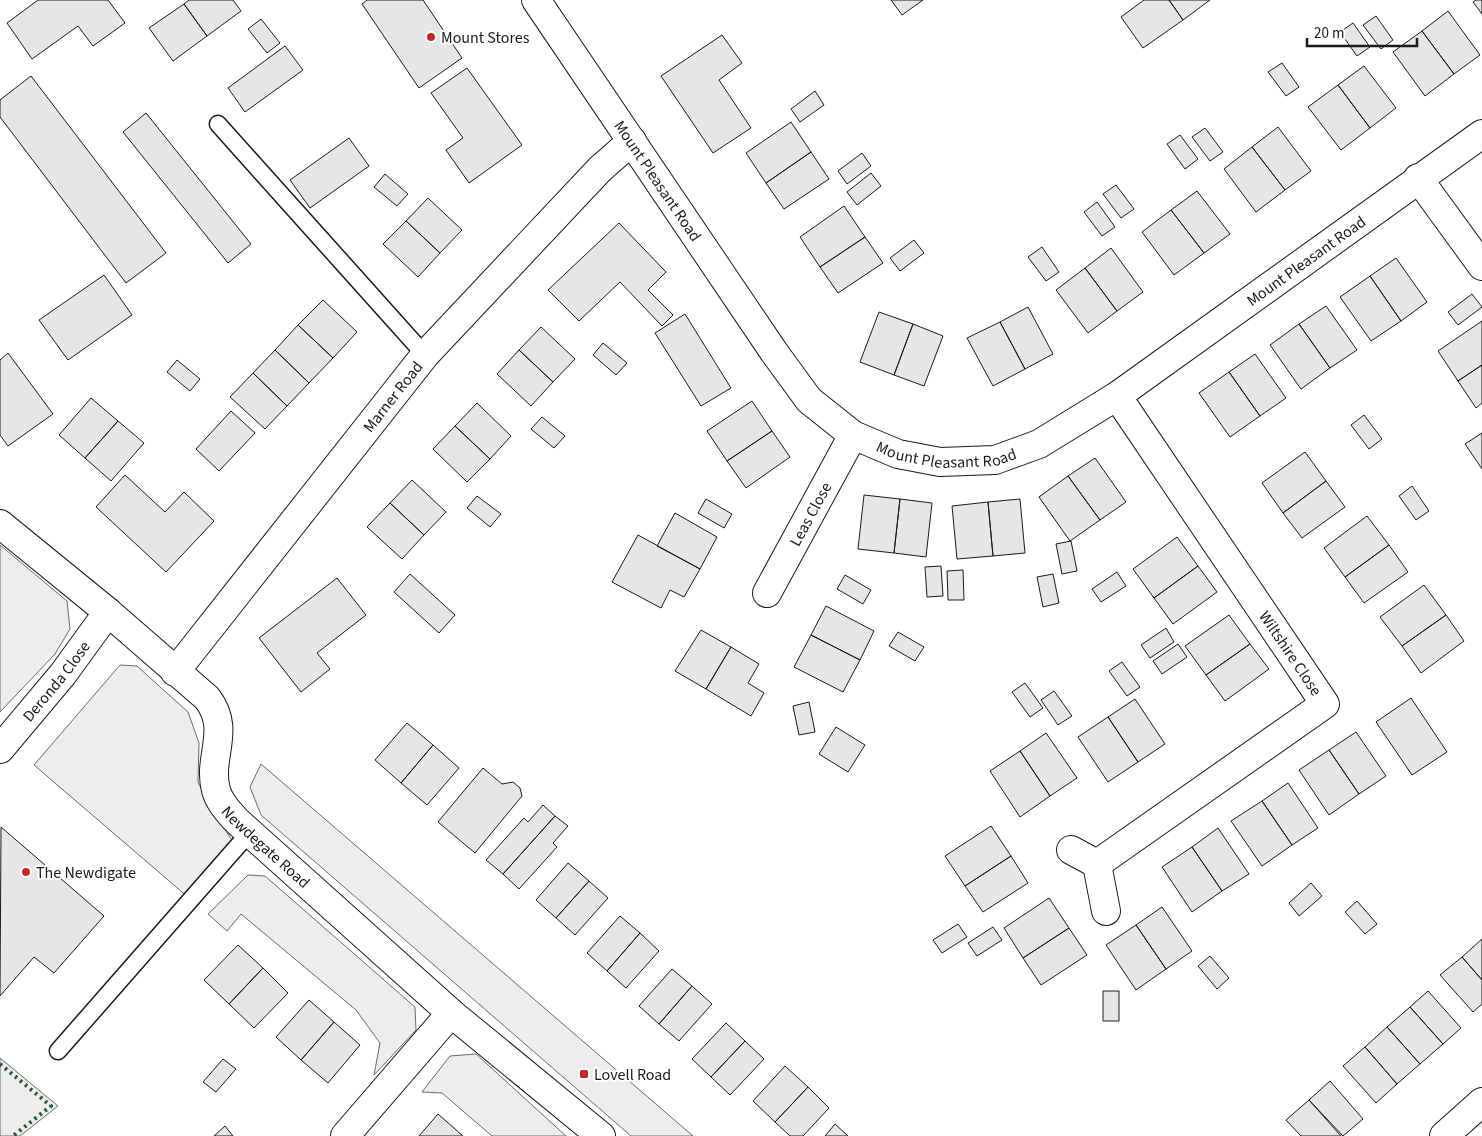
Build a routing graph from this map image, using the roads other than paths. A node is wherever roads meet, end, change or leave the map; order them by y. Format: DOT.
graph roads {
  1 [pos="536,0"];
  2 [pos="218,124"];
  3 [pos="1482,134"];
  4 [pos="632,141"];
  5 [pos="1418,178"];
  6 [pos="1482,266"];
  7 [pos="425,355"];
  8 [pos="1117,396"];
  9 [pos="853,435"];
  10 [pos="0,524"];
  11 [pos="767,593"];
  12 [pos="108,612"];
  13 [pos="175,672"];
  14 [pos="0,749"];
  15 [pos="250,832"];
  16 [pos="1071,850"];
  17 [pos="1097,864"];
  18 [pos="1106,911"];
  19 [pos="451,1013"];
  20 [pos="58,1051"];
  21 [pos="1482,1102"];
  22 [pos="345,1136"];
  23 [pos="601,1136"];
  24 [pos="1444,1136"];
  1 -- 4 [label="street, Mount Pleasant Road"];
  2 -- 7 [label="lane"];
  3 -- 5 [label="street, Mount Pleasant Road"];
  4 -- 7 [label="street, Marner Road"];
  4 -- 9 [label="street, Mount Pleasant Road"];
  5 -- 6 [label="street"];
  5 -- 8 [label="street, Mount Pleasant Road"];
  7 -- 13 [label="street, Marner Road"];
  8 -- 9 [label="street, Mount Pleasant Road"];
  8 -- 17 [label="street, Wiltshire Close"];
  9 -- 11 [label="street, Leas Close"];
  10 -- 12 [label="street, Newdegate Road"];
  12 -- 13 [label="street, Newdegate Road"];
  12 -- 14 [label="street, Deronda Close"];
  13 -- 15 [label="street, Newdegate Road"];
  15 -- 19 [label="street, Newdegate Road"];
  15 -- 20 [label="lane"];
  16 -- 17 [label="street"];
  17 -- 18 [label="street"];
  19 -- 22 [label="street"];
  19 -- 23 [label="street, Newdegate Road"];
  21 -- 24 [label="street"];
}
